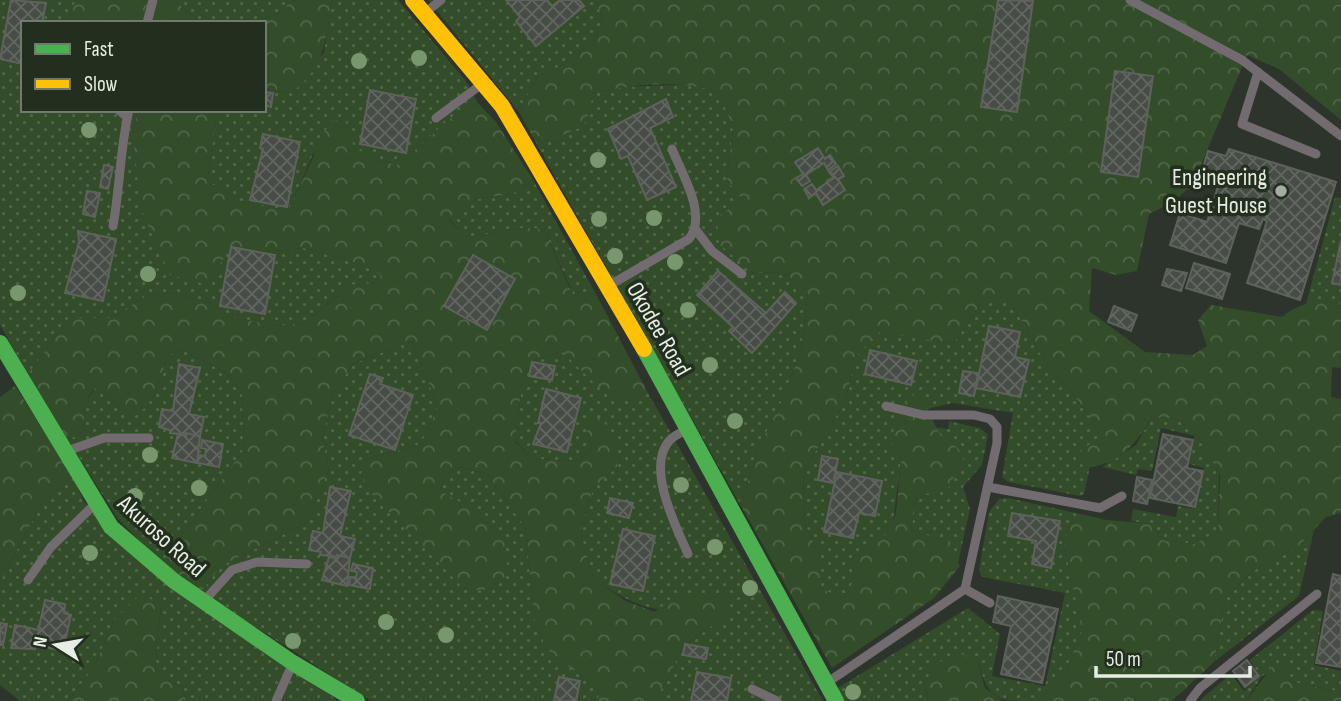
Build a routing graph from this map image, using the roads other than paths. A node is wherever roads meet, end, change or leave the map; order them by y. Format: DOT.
graph roads {
  1 [pos="153,0"];
  2 [pos="412,0"];
  3 [pos="441,0"];
  4 [pos="1130,0"];
  5 [pos="424,13"];
  6 [pos="148,21"];
  7 [pos="1258,72"];
  8 [pos="484,83"];
  9 [pos="128,114"];
  10 [pos="436,118"];
  11 [pos="1341,135"];
  12 [pos="672,149"];
  13 [pos="1316,154"];
  14 [pos="113,226"];
  15 [pos="696,230"];
  16 [pos="742,274"];
  17 [pos="608,286"];
  18 [pos="0,343"];
  19 [pos="6,367"];
  20 [pos="886,406"];
  21 [pos="689,428"];
  22 [pos="149,438"];
  23 [pos="66,452"];
  24 [pos="988,487"];
  25 [pos="1122,496"];
  26 [pos="95,504"];
  27 [pos="688,554"];
  28 [pos="307,564"];
  29 [pos="28,580"];
  30 [pos="965,589"];
  31 [pos="1317,594"];
  32 [pos="204,602"];
  33 [pos="990,603"];
  34 [pos="293,663"];
  35 [pos="827,683"];
  36 [pos="752,689"];
  37 [pos="276,701"];
  38 [pos="357,701"];
  39 [pos="777,701"];
  40 [pos="836,701"];
  41 [pos="1190,701"];
  1 -- 6 [label="lane"];
  2 -- 5 [label="street, Okodee Road"];
  3 -- 5 [label="lane"];
  4 -- 7 [label="lane"];
  5 -- 8 [label="street, Okodee Road"];
  7 -- 11 [label="lane"];
  7 -- 13 [label="lane"];
  8 -- 10 [label="lane"];
  8 -- 17 [label="street, Okodee Road"];
  9 -- 14 [label="lane"];
  12 -- 15 [label="lane"];
  15 -- 16 [label="lane"];
  15 -- 17 [label="lane"];
  17 -- 21 [label="street, Okodee Road"];
  18 -- 19 [label="street, Akuroso Road"];
  19 -- 23 [label="street, Akuroso Road"];
  20 -- 24 [label="lane"];
  21 -- 27 [label="lane"];
  21 -- 35 [label="street, Okodee Road"];
  22 -- 23 [label="lane"];
  23 -- 26 [label="street, Akuroso Road"];
  24 -- 25 [label="lane"];
  24 -- 30 [label="lane"];
  26 -- 29 [label="lane"];
  26 -- 32 [label="street, Akuroso Road"];
  28 -- 32 [label="lane"];
  30 -- 33 [label="lane"];
  30 -- 35 [label="lane"];
  31 -- 41 [label="lane"];
  32 -- 34 [label="street, Akuroso Road"];
  34 -- 37 [label="lane"];
  34 -- 38 [label="street, Akuroso Road"];
  35 -- 40 [label="street, Okodee Road"];
  36 -- 39 [label="lane"];
}
